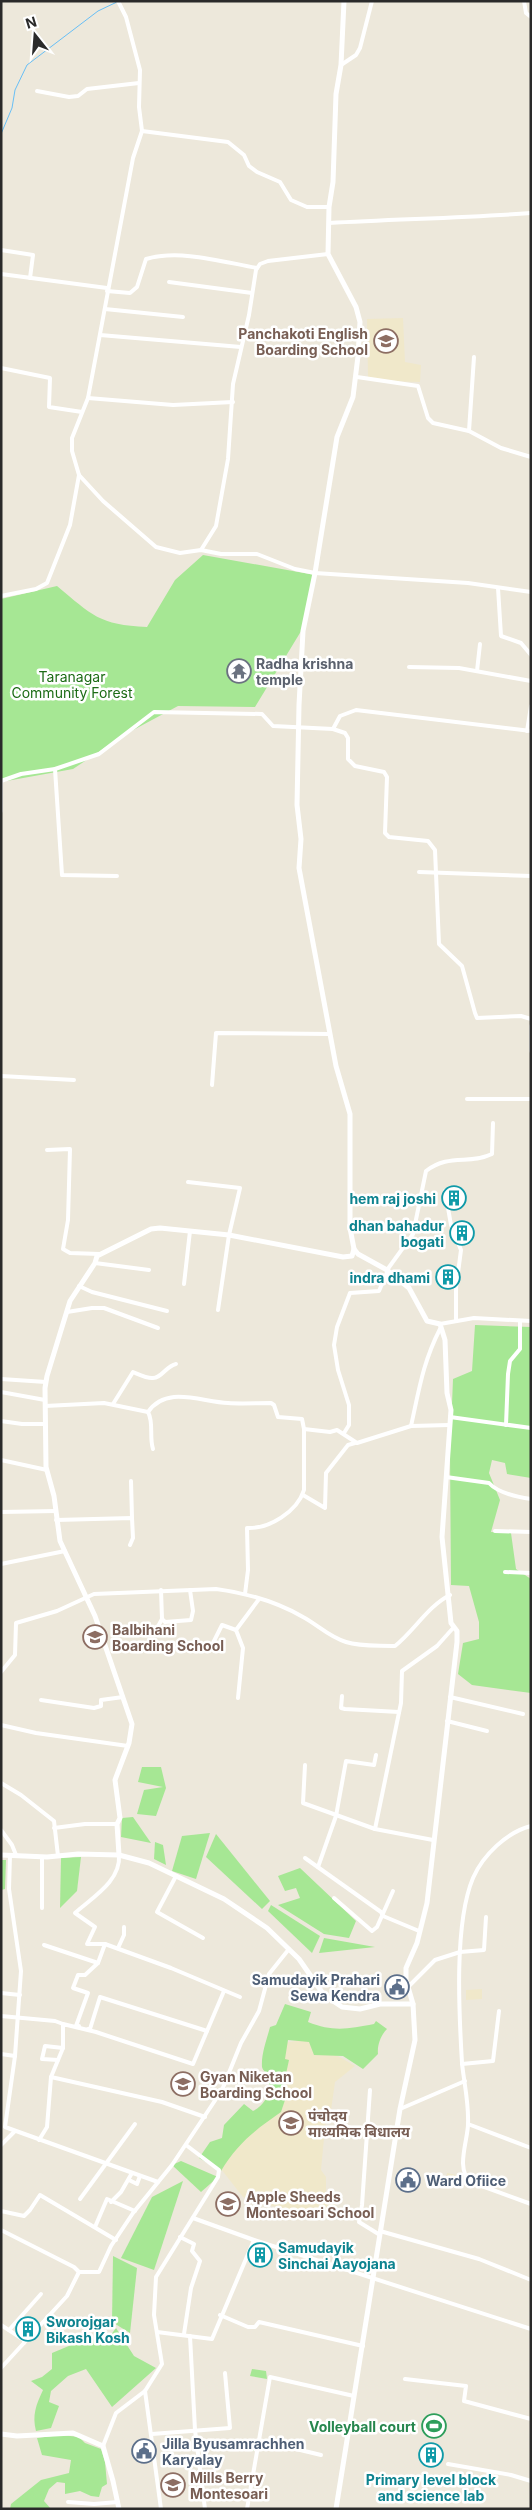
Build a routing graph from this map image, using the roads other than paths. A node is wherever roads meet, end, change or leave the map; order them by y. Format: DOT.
graph roads {
  1 [pos="118,1"];
  2 [pos="344,1"];
  3 [pos="372,1"];
  4 [pos="524,1"];
  5 [pos="531,17"];
  6 [pos="341,65"];
  7 [pos="139,84"];
  8 [pos="37,91"];
  9 [pos="142,131"];
  10 [pos="329,207"];
  11 [pos="531,213"];
  12 [pos="329,223"];
  13 [pos="1,250"];
  14 [pos="328,254"];
  15 [pos="257,268"];
  16 [pos="1,274"];
  17 [pos="30,278"];
  18 [pos="169,282"];
  19 [pos="107,290"];
  20 [pos="252,292"];
  21 [pos="105,309"];
  22 [pos="183,317"];
  23 [pos="100,335"];
  24 [pos="241,347"];
  25 [pos="474,358"];
  26 [pos="1,368"];
  27 [pos="357,377"];
  28 [pos="88,398"];
  29 [pos="233,402"];
  30 [pos="82,412"];
  31 [pos="469,430"];
  32 [pos="531,457"];
  33 [pos="79,475"];
  34 [pos="201,550"];
  35 [pos="315,573"];
  36 [pos="498,588"];
  37 [pos="531,592"];
  38 [pos="1,596"];
  39 [pos="480,644"];
  40 [pos="531,655"];
  41 [pos="409,667"];
  42 [pos="477,671"];
  43 [pos="531,681"];
  44 [pos="531,706"];
  45 [pos="299,727"];
  46 [pos="333,729"];
  47 [pos="529,731"];
  48 [pos="54,769"];
  49 [pos="1,811"];
  50 [pos="436,871"];
  51 [pos="419,872"];
  52 [pos="117,876"];
  53 [pos="531,876"];
  54 [pos="531,1019"];
  55 [pos="531,1026"];
  56 [pos="330,1034"];
  57 [pos="531,1051"];
  58 [pos="1,1076"];
  59 [pos="74,1080"];
  60 [pos="212,1085"];
  61 [pos="531,1099"];
  62 [pos="467,1100"];
  63 [pos="493,1123"];
  64 [pos="47,1150"];
  65 [pos="188,1182"];
  66 [pos="445,1191"];
  67 [pos="190,1231"];
  68 [pos="229,1235"];
  69 [pos="354,1248"];
  70 [pos="100,1254"];
  71 [pos="96,1263"];
  72 [pos="149,1270"];
  73 [pos="388,1270"];
  74 [pos="184,1284"];
  75 [pos="79,1286"];
  76 [pos="218,1310"];
  77 [pos="167,1311"];
  78 [pos="67,1312"];
  79 [pos="520,1320"];
  80 [pos="456,1321"];
  81 [pos="531,1322"];
  82 [pos="440,1326"];
  83 [pos="158,1328"];
  84 [pos="176,1364"];
  85 [pos="1,1379"];
  86 [pos="46,1382"];
  87 [pos="1,1392"];
  88 [pos="45,1400"];
  89 [pos="112,1404"];
  90 [pos="45,1406"];
  91 [pos="148,1412"];
  92 [pos="450,1417"];
  93 [pos="1,1421"];
  94 [pos="46,1424"];
  95 [pos="449,1425"];
  96 [pos="506,1425"];
  97 [pos="411,1426"];
  98 [pos="531,1428"];
  99 [pos="304,1429"];
  100 [pos="344,1433"];
  101 [pos="356,1443"];
  102 [pos="153,1449"];
  103 [pos="1,1460"];
  104 [pos="47,1470"];
  105 [pos="446,1477"];
  106 [pos="131,1480"];
  107 [pos="302,1495"];
  108 [pos="531,1500"];
  109 [pos="56,1511"];
  110 [pos="1,1512"];
  111 [pos="132,1518"];
  112 [pos="56,1520"];
  113 [pos="495,1531"];
  114 [pos="531,1532"];
  115 [pos="130,1545"];
  116 [pos="65,1551"];
  117 [pos="1,1564"];
  118 [pos="505,1572"];
  119 [pos="531,1573"];
  120 [pos="161,1590"];
  121 [pos="190,1590"];
  122 [pos="245,1594"];
  123 [pos="450,1595"];
  124 [pos="88,1597"];
  125 [pos="259,1599"];
  126 [pos="162,1619"];
  127 [pos="454,1627"];
  128 [pos="236,1630"];
  129 [pos="155,1632"];
  130 [pos="209,1651"];
  131 [pos="1,1672"];
  132 [pos="342,1696"];
  133 [pos="124,1697"];
  134 [pos="450,1697"];
  135 [pos="238,1698"];
  136 [pos="41,1700"];
  137 [pos="399,1712"];
  138 [pos="523,1714"];
  139 [pos="447,1721"];
  140 [pos="1,1725"];
  141 [pos="487,1731"];
  142 [pos="128,1746"];
  143 [pos="376,1755"];
  144 [pos="305,1764"];
  145 [pos="1,1783"];
  146 [pos="336,1816"];
  147 [pos="117,1824"];
  148 [pos="531,1826"];
  149 [pos="54,1828"];
  150 [pos="375,1829"];
  151 [pos="1,1830"];
  152 [pos="433,1840"];
  153 [pos="1,1855"];
  154 [pos="13,1855"];
  155 [pos="119,1855"];
  156 [pos="58,1856"];
  157 [pos="42,1857"];
  158 [pos="305,1858"];
  159 [pos="318,1867"];
  160 [pos="176,1876"];
  161 [pos="393,1891"];
  162 [pos="334,1898"];
  163 [pos="42,1908"];
  164 [pos="383,1916"];
  165 [pos="486,1917"];
  166 [pos="124,1927"];
  167 [pos="419,1931"];
  168 [pos="203,1938"];
  169 [pos="105,1944"];
  170 [pos="44,1945"];
  171 [pos="118,1948"];
  172 [pos="289,1949"];
  173 [pos="460,1952"];
  174 [pos="98,1963"];
  175 [pos="409,1986"];
  176 [pos="224,1991"];
  177 [pos="1,1993"];
  178 [pos="20,1996"];
  179 [pos="240,1997"];
  180 [pos="413,2004"];
  181 [pos="499,2011"];
  182 [pos="1,2016"];
  183 [pos="18,2018"];
  184 [pos="63,2024"];
  185 [pos="207,2031"];
  186 [pos="63,2048"];
  187 [pos="1,2054"];
  188 [pos="15,2056"];
  189 [pos="58,2060"];
  190 [pos="462,2064"];
  191 [pos="52,2077"];
  192 [pos="465,2081"];
  193 [pos="370,2090"];
  194 [pos="400,2109"];
  195 [pos="3,2111"];
  196 [pos="205,2117"];
  197 [pos="135,2124"];
  198 [pos="468,2124"];
  199 [pos="14,2132"];
  200 [pos="39,2140"];
  201 [pos="1,2145"];
  202 [pos="186,2146"];
  203 [pos="531,2148"];
  204 [pos="105,2163"];
  205 [pos="132,2173"];
  206 [pos="140,2176"];
  207 [pos="130,2180"];
  208 [pos="158,2182"];
  209 [pos="80,2199"];
  210 [pos="111,2202"];
  211 [pos="531,2204"];
  212 [pos="1,2211"];
  213 [pos="135,2211"];
  214 [pos="193,2218"];
  215 [pos="95,2227"];
  216 [pos="1,2230"];
  217 [pos="380,2233"];
  218 [pos="180,2236"];
  219 [pos="116,2240"];
  220 [pos="254,2240"];
  221 [pos="79,2272"];
  222 [pos="374,2277"];
  223 [pos="531,2280"];
  224 [pos="41,2294"];
  225 [pos="220,2316"];
  226 [pos="1,2325"];
  227 [pos="531,2329"];
  228 [pos="9,2330"];
  229 [pos="157,2332"];
  230 [pos="184,2334"];
  231 [pos="190,2336"];
  232 [pos="23,2344"];
  233 [pos="363,2346"];
  234 [pos="1,2368"];
  235 [pos="226,2373"];
  236 [pos="405,2380"];
  237 [pos="145,2391"];
  238 [pos="354,2396"];
  239 [pos="531,2419"];
  240 [pos="195,2430"];
  241 [pos="1,2434"];
  242 [pos="152,2434"];
  243 [pos="259,2440"];
  244 [pos="103,2446"];
  245 [pos="321,2455"];
  246 [pos="448,2464"];
  247 [pos="531,2481"];
  248 [pos="68,2502"];
  249 [pos="118,2502"];
  250 [pos="119,2509"];
  251 [pos="161,2509"];
  252 [pos="205,2509"];
  253 [pos="247,2509"];
  254 [pos="336,2509"];
  1 -- 7 [label="street"];
  2 -- 6 [label="street"];
  3 -- 6 [label="street"];
  4 -- 5 [label="street"];
  6 -- 10 [label="street"];
  7 -- 8 [label="street"];
  7 -- 9 [label="street"];
  9 -- 10 [label="street"];
  9 -- 19 [label="street"];
  10 -- 12 [label="street"];
  11 -- 12 [label="street"];
  12 -- 14 [label="street"];
  13 -- 17 [label="street"];
  14 -- 15 [label="street"];
  14 -- 27 [label="street"];
  15 -- 19 [label="street"];
  15 -- 20 [label="street"];
  16 -- 17 [label="street"];
  17 -- 19 [label="street"];
  18 -- 20 [label="street"];
  19 -- 21 [label="street"];
  20 -- 24 [label="street"];
  21 -- 22 [label="street"];
  21 -- 23 [label="street"];
  23 -- 24 [label="street"];
  23 -- 28 [label="street"];
  24 -- 29 [label="street"];
  25 -- 31 [label="street"];
  26 -- 30 [label="street"];
  27 -- 31 [label="street"];
  27 -- 35 [label="street"];
  28 -- 29 [label="street"];
  28 -- 30 [label="street"];
  29 -- 34 [label="street"];
  30 -- 33 [label="street"];
  31 -- 32 [label="street"];
  33 -- 34 [label="street"];
  33 -- 38 [label="street"];
  34 -- 35 [label="street"];
  35 -- 36 [label="street"];
  35 -- 45 [label="street"];
  36 -- 37 [label="street"];
  36 -- 40 [label="street"];
  39 -- 42 [label="street"];
  41 -- 42 [label="street"];
  42 -- 43 [label="street"];
  44 -- 47 [label="street"];
  45 -- 46 [label="street"];
  45 -- 48 [label="street"];
  45 -- 56 [label="street"];
  46 -- 47 [label="street"];
  46 -- 50 [label="street"];
  48 -- 49 [label="street"];
  48 -- 52 [label="street"];
  50 -- 51 [label="street"];
  50 -- 53 [label="street"];
  50 -- 54 [label="street"];
  55 -- 57 [label="street"];
  56 -- 60 [label="street"];
  56 -- 69 [label="street"];
  58 -- 59 [label="street"];
  61 -- 62 [label="street"];
  63 -- 73 [label="street"];
  64 -- 70 [label="street"];
  65 -- 68 [label="street"];
  66 -- 80 [label="street"];
  67 -- 68 [label="street"];
  67 -- 70 [label="street"];
  67 -- 74 [label="street"];
  68 -- 69 [label="street"];
  68 -- 76 [label="street"];
  69 -- 73 [label="street"];
  70 -- 71 [label="street"];
  71 -- 72 [label="street"];
  71 -- 75 [label="street"];
  73 -- 82 [label="street"];
  73 -- 100 [label="street"];
  75 -- 77 [label="street"];
  75 -- 78 [label="street"];
  78 -- 83 [label="street"];
  78 -- 86 [label="street"];
  79 -- 80 [label="street"];
  79 -- 81 [label="street"];
  79 -- 96 [label="street"];
  80 -- 82 [label="street"];
  82 -- 92 [label="street"];
  82 -- 97 [label="street"];
  84 -- 89 [label="street"];
  85 -- 86 [label="street"];
  86 -- 88 [label="street"];
  87 -- 88 [label="street"];
  88 -- 90 [label="street"];
  89 -- 90 [label="street"];
  89 -- 91 [label="street"];
  90 -- 94 [label="street"];
  91 -- 99 [label="street"];
  91 -- 102 [label="street"];
  92 -- 95 [label="street"];
  92 -- 96 [label="street"];
  93 -- 94 [label="street"];
  94 -- 104 [label="street"];
  95 -- 97 [label="street"];
  95 -- 105 [label="street"];
  96 -- 98 [label="street"];
  97 -- 101 [label="street"];
  99 -- 100 [label="street"];
  99 -- 107 [label="street"];
  100 -- 101 [label="street"];
  101 -- 107 [label="street"];
  103 -- 104 [label="street"];
  104 -- 109 [label="street"];
  105 -- 108 [label="street"];
  105 -- 123 [label="street"];
  106 -- 111 [label="street"];
  107 -- 122 [label="street"];
  109 -- 110 [label="street"];
  109 -- 112 [label="street"];
  111 -- 112 [label="street"];
  111 -- 115 [label="street"];
  112 -- 116 [label="street"];
  113 -- 114 [label="street"];
  116 -- 117 [label="street"];
  116 -- 124 [label="street"];
  118 -- 119 [label="street"];
  120 -- 121 [label="street"];
  120 -- 124 [label="street"];
  120 -- 126 [label="street"];
  121 -- 122 [label="street"];
  121 -- 126 [label="street"];
  122 -- 125 [label="street"];
  123 -- 125 [label="street"];
  123 -- 127 [label="street"];
  124 -- 131 [label="street"];
  124 -- 133 [label="street"];
  125 -- 128 [label="street"];
  126 -- 129 [label="street"];
  127 -- 134 [label="street"];
  127 -- 137 [label="street"];
  128 -- 130 [label="street"];
  128 -- 135 [label="street"];
  132 -- 137 [label="street"];
  133 -- 136 [label="street"];
  133 -- 142 [label="street"];
  134 -- 138 [label="street"];
  134 -- 139 [label="street"];
  137 -- 150 [label="street"];
  139 -- 141 [label="street"];
  139 -- 152 [label="street"];
  140 -- 142 [label="street"];
  142 -- 147 [label="street"];
  143 -- 146 [label="street"];
  144 -- 146 [label="street"];
  145 -- 149 [label="street"];
  146 -- 150 [label="street"];
  146 -- 159 [label="street"];
  147 -- 149 [label="street"];
  147 -- 155 [label="street"];
  148 -- 173 [label="street"];
  149 -- 156 [label="street"];
  150 -- 152 [label="street"];
  151 -- 154 [label="street"];
  152 -- 167 [label="street"];
  153 -- 154 [label="street"];
  154 -- 157 [label="street"];
  154 -- 178 [label="street"];
  155 -- 156 [label="street"];
  155 -- 160 [label="street"];
  155 -- 169 [label="street"];
  156 -- 157 [label="street"];
  157 -- 163 [label="street"];
  158 -- 159 [label="street"];
  159 -- 164 [label="street"];
  160 -- 168 [label="street"];
  160 -- 172 [label="street"];
  161 -- 164 [label="street"];
  162 -- 164 [label="street"];
  164 -- 167 [label="street"];
  165 -- 173 [label="street"];
  166 -- 171 [label="street"];
  167 -- 175 [label="street"];
  169 -- 171 [label="street"];
  169 -- 174 [label="street"];
  170 -- 174 [label="street"];
  171 -- 176 [label="street"];
  172 -- 180 [label="street"];
  172 -- 196 [label="street"];
  173 -- 175 [label="street"];
  173 -- 190 [label="street"];
  174 -- 185 [label="street"];
  175 -- 180 [label="street"];
  176 -- 179 [label="street"];
  176 -- 185 [label="street"];
  177 -- 178 [label="street"];
  178 -- 183 [label="street"];
  180 -- 194 [label="street"];
  181 -- 190 [label="street"];
  182 -- 183 [label="street"];
  183 -- 184 [label="street"];
  183 -- 188 [label="street"];
  184 -- 185 [label="street"];
  184 -- 186 [label="street"];
  186 -- 189 [label="street"];
  186 -- 189 [label="street"];
  187 -- 188 [label="street"];
  188 -- 195 [label="street"];
  189 -- 191 [label="street"];
  190 -- 192 [label="street"];
  191 -- 196 [label="street"];
  191 -- 200 [label="street"];
  192 -- 194 [label="street"];
  192 -- 198 [label="street"];
  193 -- 217 [label="street"];
  194 -- 217 [label="street"];
  195 -- 199 [label="street"];
  196 -- 202 [label="street"];
  197 -- 204 [label="street"];
  198 -- 203 [label="street"];
  198 -- 211 [label="street"];
  199 -- 200 [label="street"];
  199 -- 201 [label="street"];
  200 -- 204 [label="street"];
  202 -- 208 [label="street"];
  202 -- 214 [label="street"];
  204 -- 205 [label="street"];
  204 -- 209 [label="street"];
  205 -- 206 [label="street"];
  205 -- 207 [label="street"];
  206 -- 207 [label="street"];
  206 -- 208 [label="street"];
  207 -- 210 [label="street"];
  208 -- 213 [label="street"];
  210 -- 213 [label="street"];
  210 -- 215 [label="street"];
  212 -- 215 [label="street"];
  213 -- 219 [label="street"];
  214 -- 218 [label="street"];
  214 -- 220 [label="street"];
  215 -- 219 [label="street"];
  216 -- 221 [label="street"];
  217 -- 222 [label="street"];
  217 -- 223 [label="street"];
  218 -- 229 [label="street"];
  218 -- 230 [label="street"];
  219 -- 221 [label="street"];
  220 -- 222 [label="street"];
  220 -- 225 [label="street"];
  221 -- 232 [label="street"];
  222 -- 227 [label="street"];
  222 -- 233 [label="street"];
  224 -- 228 [label="street"];
  225 -- 231 [label="street"];
  225 -- 233 [label="street"];
  226 -- 228 [label="street"];
  228 -- 232 [label="street"];
  229 -- 230 [label="street"];
  229 -- 237 [label="street"];
  230 -- 231 [label="street"];
  231 -- 240 [label="street"];
  232 -- 234 [label="street"];
  233 -- 238 [label="street"];
  235 -- 240 [label="street"];
  236 -- 239 [label="street"];
  237 -- 242 [label="street"];
  237 -- 244 [label="street"];
  238 -- 243 [label="street"];
  238 -- 254 [label="street"];
  240 -- 242 [label="street"];
  240 -- 252 [label="street"];
  241 -- 244 [label="street"];
  242 -- 251 [label="street"];
  243 -- 245 [label="street"];
  243 -- 253 [label="street"];
  244 -- 249 [label="street"];
  246 -- 247 [label="street"];
  248 -- 249 [label="street"];
  249 -- 250 [label="street"];
}
